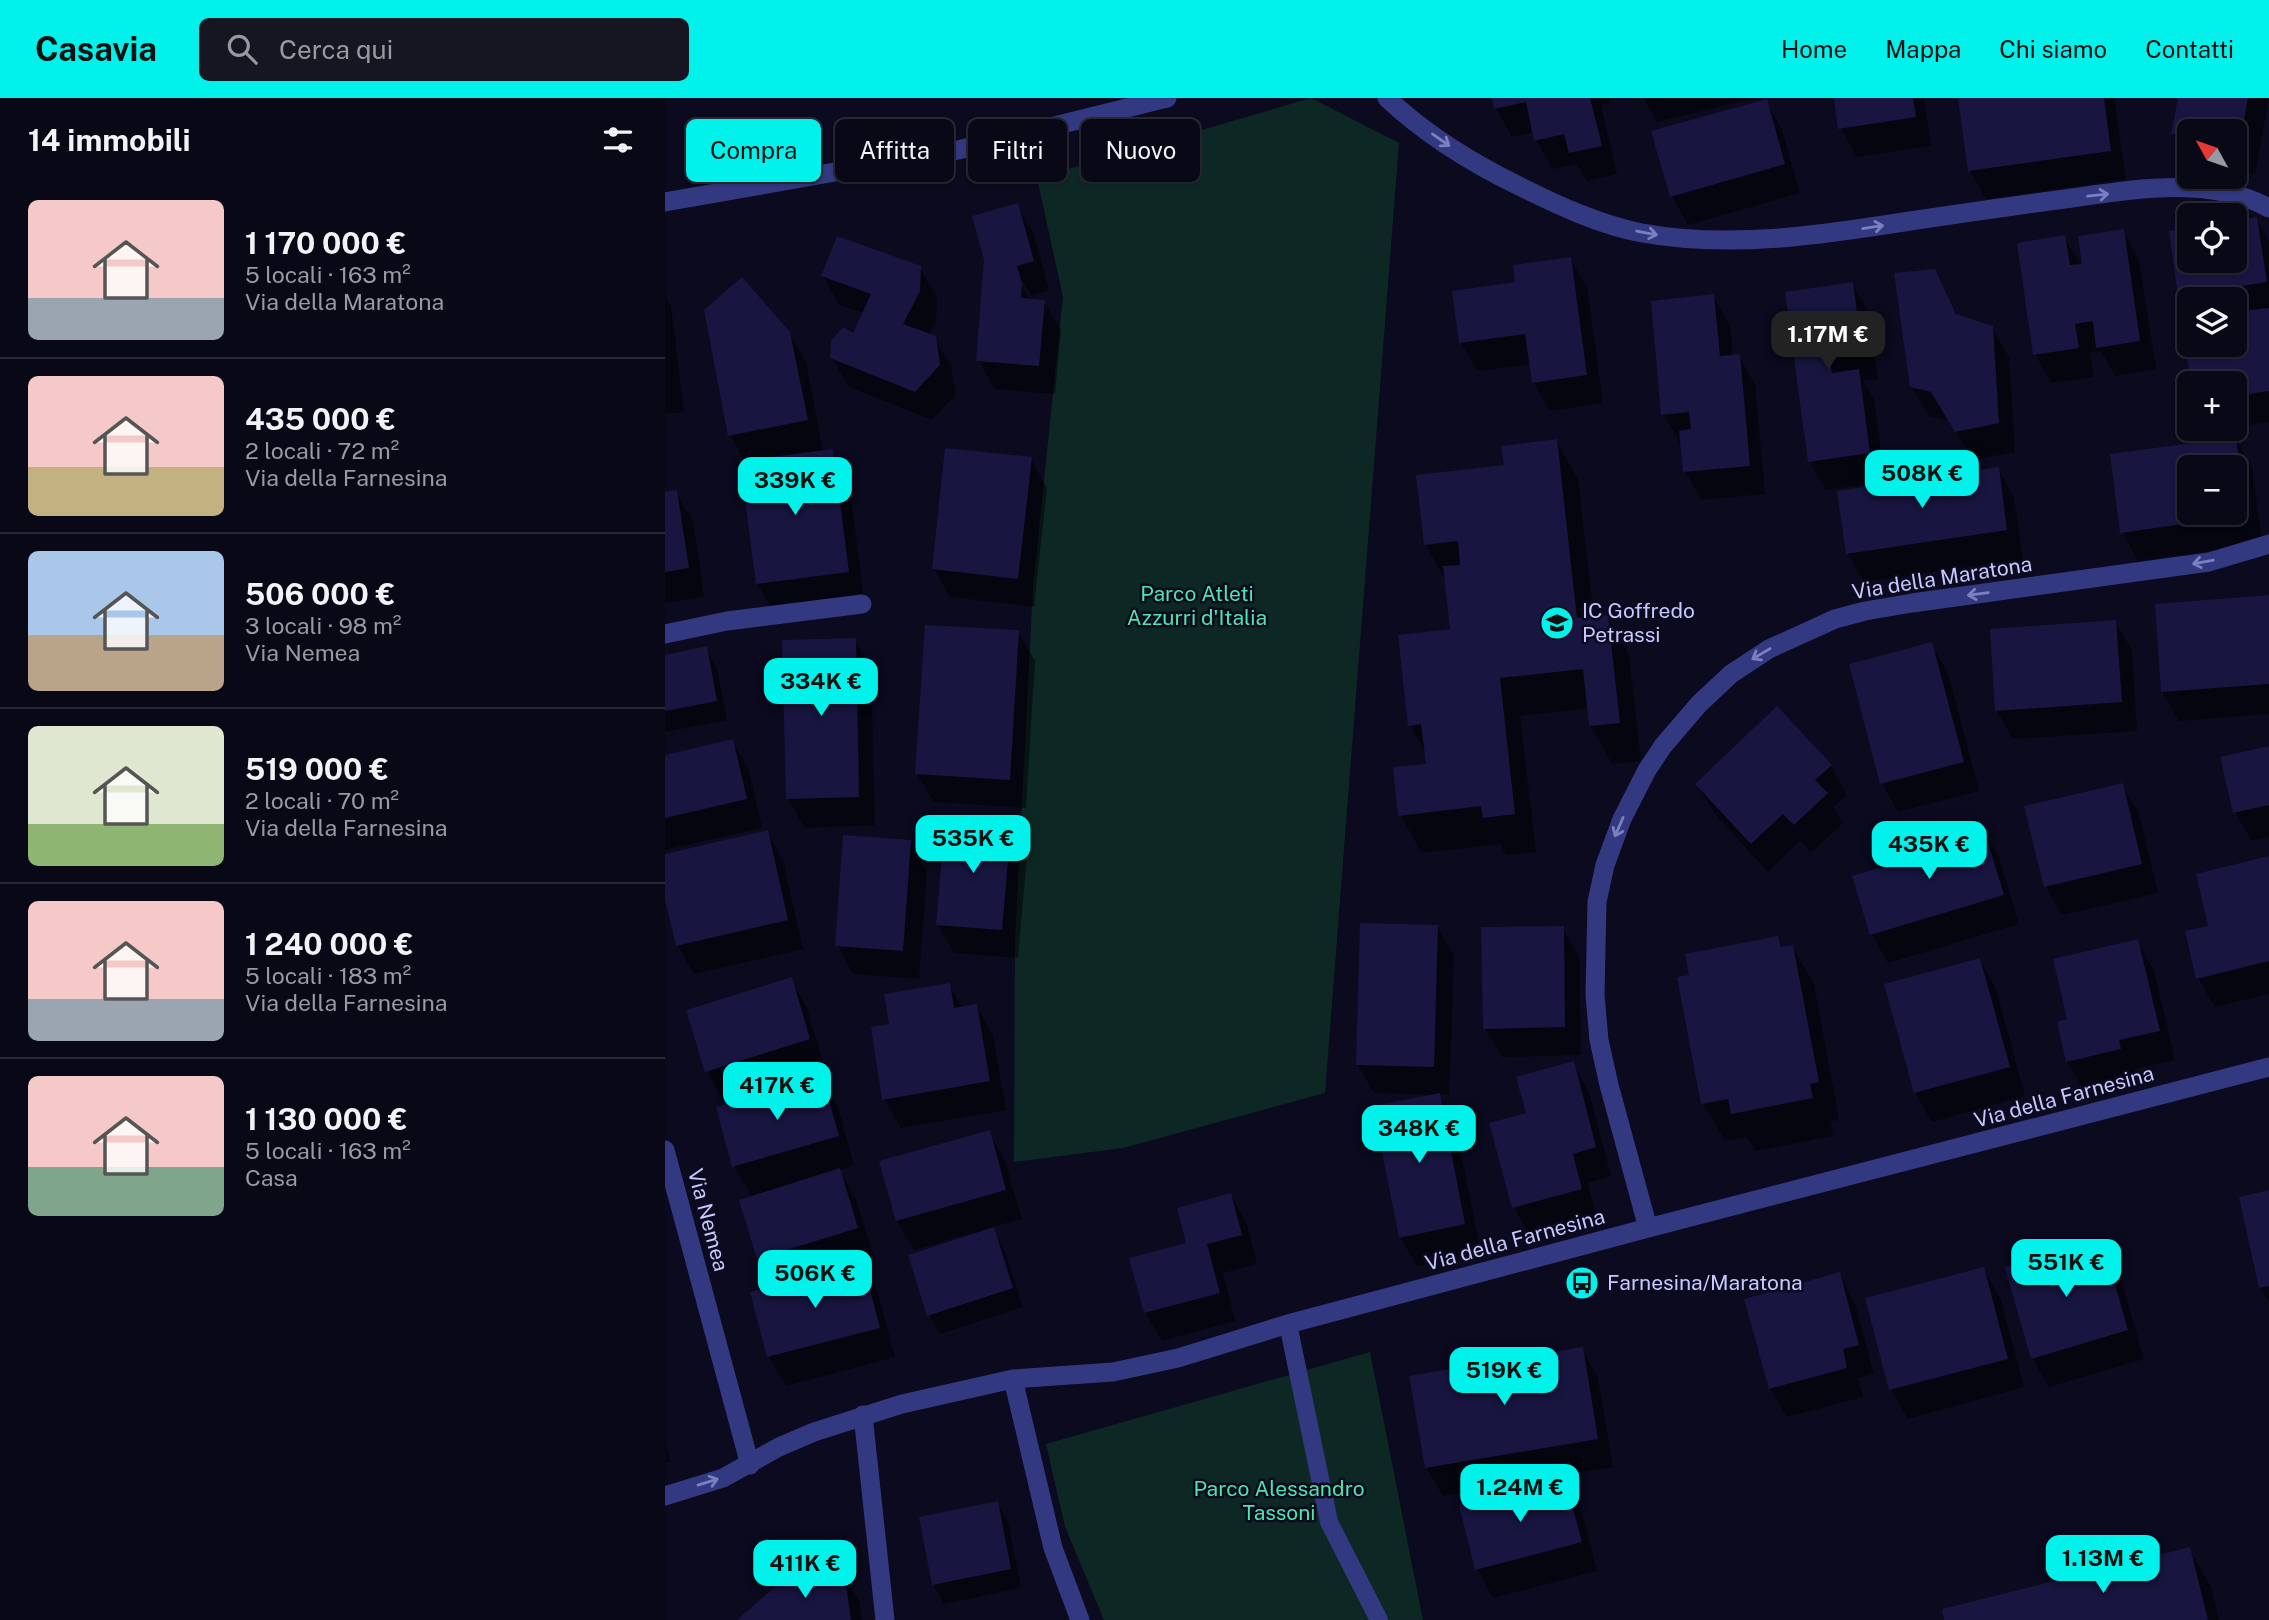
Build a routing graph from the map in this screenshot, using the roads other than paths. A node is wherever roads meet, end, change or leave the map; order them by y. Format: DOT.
graph roads {
  1 [pos="1167,98"];
  2 [pos="1387,98"];
  3 [pos="665,202"];
  4 [pos="2269,208"];
  5 [pos="2269,544"];
  6 [pos="862,604"];
  7 [pos="665,634"];
  8 [pos="2269,1067"];
  9 [pos="665,1150"];
  10 [pos="1648,1228"];
  11 [pos="1288,1324"];
  12 [pos="1013,1379"];
  13 [pos="863,1415"];
  14 [pos="750,1465"];
  15 [pos="665,1496"];
  16 [pos="885,1620"];
  17 [pos="1080,1620"];
  18 [pos="1379,1620"];
  1 -- 3 [label="street"];
  2 -- 4 [label="street, one-way"];
  5 -- 10 [label="street, Via della Maratona, one-way"];
  6 -- 7 [label="street"];
  8 -- 10 [label="street, Via della Farnesina"];
  9 -- 14 [label="street, Via Nemea"];
  10 -- 11 [label="street, Via della Farnesina"];
  11 -- 12 [label="street, Via della Farnesina"];
  11 -- 18 [label="lane"];
  12 -- 13 [label="street, Via della Farnesina"];
  12 -- 17 [label="street"];
  13 -- 14 [label="street, Via della Farnesina"];
  13 -- 16 [label="street"];
  15 -- 14 [label="street, one-way"];
}
